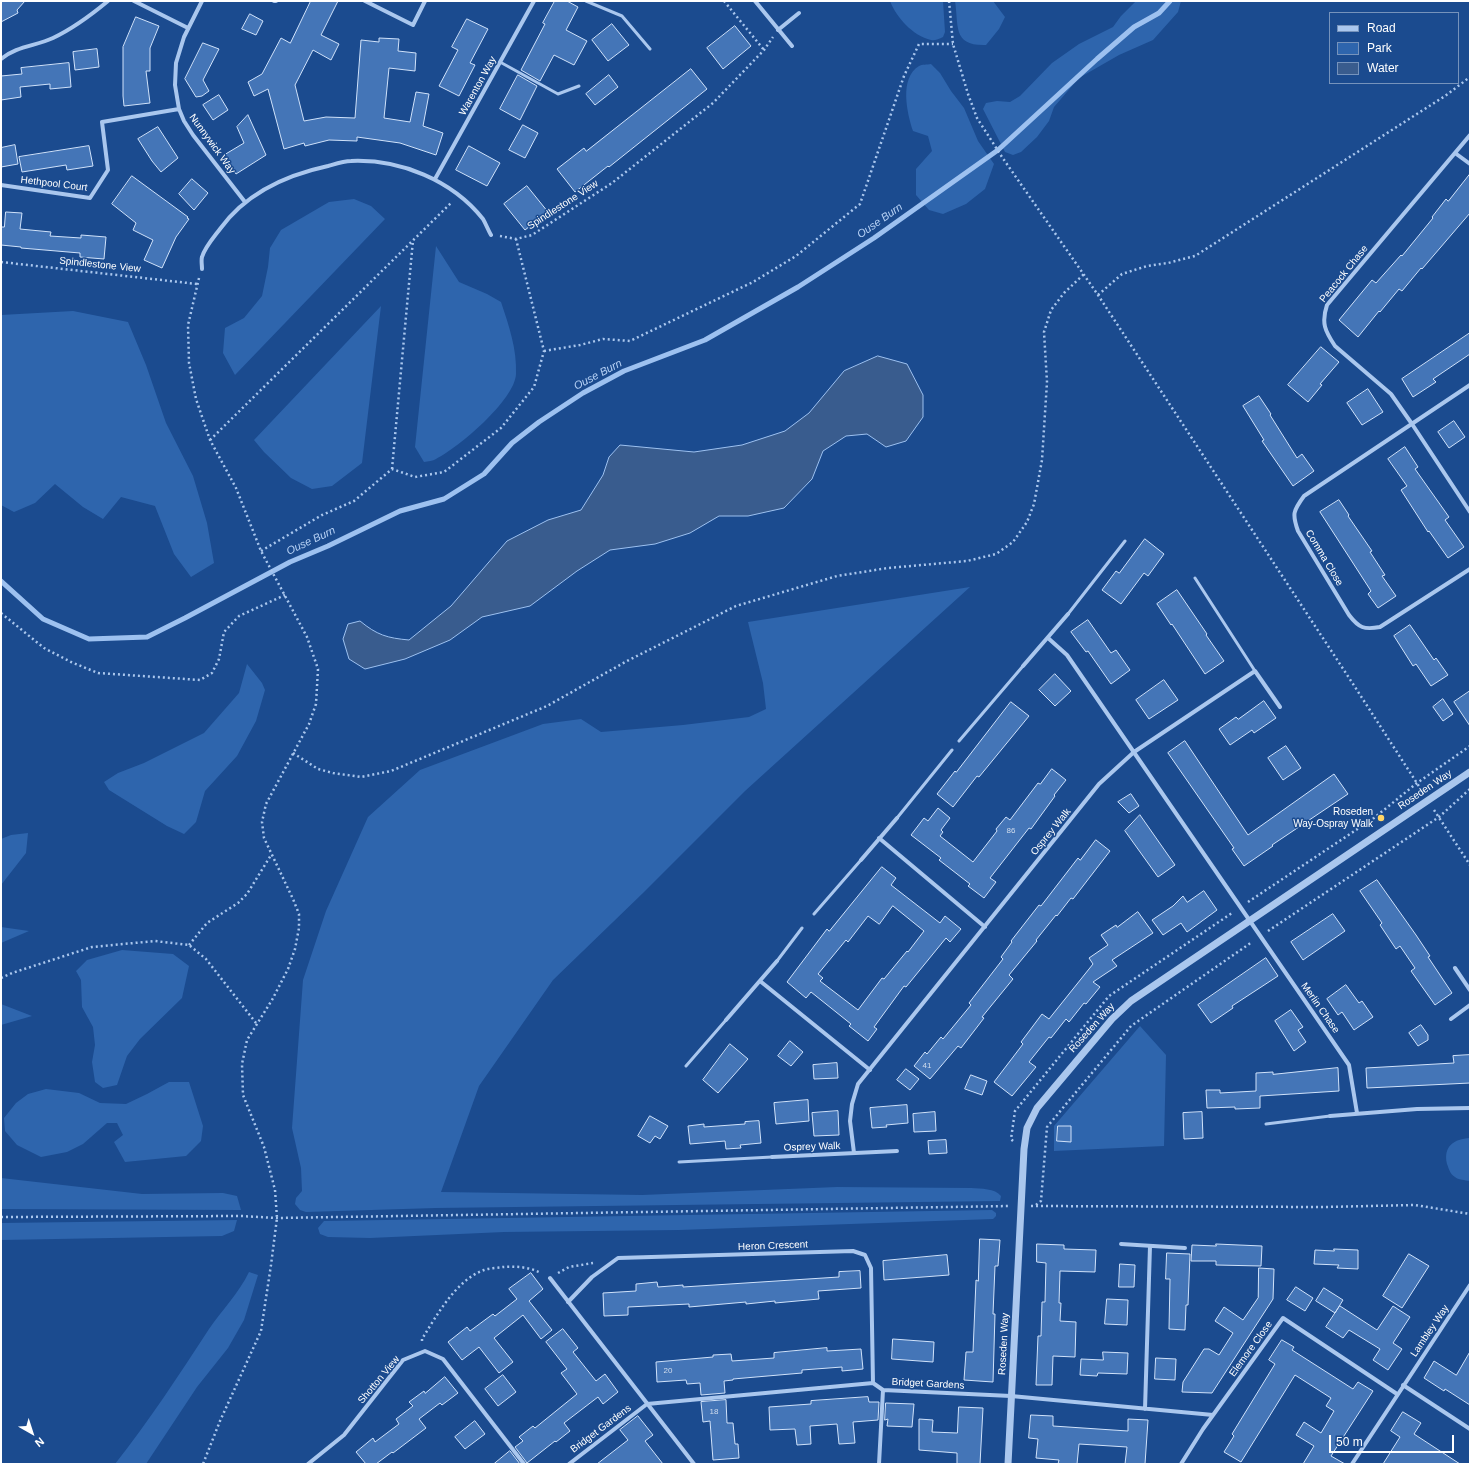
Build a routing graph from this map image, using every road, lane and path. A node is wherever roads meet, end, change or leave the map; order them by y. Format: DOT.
graph roads {
  1 [pos="108,1"];
  2 [pos="134,1"];
  3 [pos="202,1"];
  4 [pos="365,1"];
  5 [pos="425,1"];
  6 [pos="534,1"];
  7 [pos="586,1"];
  8 [pos="724,1"];
  9 [pos="755,1"];
  10 [pos="949,1"];
  11 [pos="800,13"];
  12 [pos="188,28"];
  13 [pos="778,30"];
  14 [pos="953,44"];
  15 [pos="792,46"];
  16 [pos="650,49"];
  17 [pos="764,50"];
  18 [pos="1,59"];
  19 [pos="500,62"];
  20 [pos="1470,76"];
  21 [pos="580,86"];
  22 [pos="179,109"];
  23 [pos="1470,135"];
  24 [pos="1455,153"];
  25 [pos="1470,164"];
  26 [pos="435,179"];
  27 [pos="1,185"];
  28 [pos="459,195"];
  29 [pos="244,202"];
  30 [pos="491,235"];
  31 [pos="516,239"];
  32 [pos="413,240"];
  33 [pos="1,262"];
  34 [pos="202,269"];
  35 [pos="1084,274"];
  36 [pos="1098,295"];
  37 [pos="544,351"];
  38 [pos="1470,385"];
  39 [pos="1412,424"];
  40 [pos="210,440"];
  41 [pos="392,469"];
  42 [pos="1470,512"];
  43 [pos="1125,541"];
  44 [pos="262,551"];
  45 [pos="1470,569"];
  46 [pos="1195,578"];
  47 [pos="285,595"];
  48 [pos="1,613"];
  49 [pos="1068,614"];
  50 [pos="1048,638"];
  51 [pos="1023,666"];
  52 [pos="1255,671"];
  53 [pos="1280,707"];
  54 [pos="959,741"];
  55 [pos="952,750"];
  56 [pos="1134,752"];
  57 [pos="293,753"];
  58 [pos="1470,772"];
  59 [pos="1470,789"];
  60 [pos="1428,800"];
  61 [pos="1438,817"];
  62 [pos="897,818"];
  63 [pos="880,838"];
  64 [pos="272,854"];
  65 [pos="861,860"];
  66 [pos="1470,865"];
  67 [pos="814,914"];
  68 [pos="1250,921"];
  69 [pos="985,927"];
  70 [pos="802,928"];
  71 [pos="1261,936"];
  72 [pos="189,946"];
  73 [pos="777,960"];
  74 [pos="1456,968"];
  75 [pos="1,978"];
  76 [pos="760,981"];
  77 [pos="1470,990"];
  78 [pos="1470,1005"];
  79 [pos="1451,1019"];
  80 [pos="726,1020"];
  81 [pos="256,1023"];
  82 [pos="686,1066"];
  83 [pos="870,1070"];
  84 [pos="1470,1108"];
  85 [pos="1357,1113"];
  86 [pos="1330,1116"];
  87 [pos="1266,1124"];
  88 [pos="897,1151"];
  89 [pos="854,1153"];
  90 [pos="772,1157"];
  91 [pos="679,1162"];
  92 [pos="1021,1206"];
  93 [pos="1035,1206"];
  94 [pos="1470,1214"];
  95 [pos="1020,1216"];
  96 [pos="1,1217"];
  97 [pos="277,1218"];
  98 [pos="1121,1244"];
  99 [pos="1150,1246"];
  100 [pos="1185,1248"];
  101 [pos="597,1262"];
  102 [pos="550,1278"];
  103 [pos="1470,1285"];
  104 [pos="568,1302"];
  105 [pos="425,1351"];
  106 [pos="873,1383"];
  107 [pos="1403,1385"];
  108 [pos="883,1390"];
  109 [pos="1397,1394"];
  110 [pos="1011,1396"];
  111 [pos="647,1404"];
  112 [pos="1145,1409"];
  113 [pos="1213,1415"];
  114 [pos="1470,1429"];
  115 [pos="203,1464"];
  116 [pos="308,1464"];
  117 [pos="524,1464"];
  118 [pos="569,1464"];
  119 [pos="694,1464"];
  120 [pos="879,1464"];
  121 [pos="1008,1464"];
  122 [pos="1181,1464"];
  123 [pos="1352,1464"];
  1 -- 18 [label="street"];
  2 -- 12 [label="street"];
  3 -- 12 [label="street, Nunnywick Way"];
  4 -- 5 [label="street"];
  6 -- 19 [label="street, Warenton Way"];
  7 -- 16 [label="lane"];
  8 -- 17 [label="path"];
  9 -- 13 [label="street"];
  10 -- 14 [label="path"];
  11 -- 13 [label="street"];
  12 -- 22 [label="street, Nunnywick Way"];
  13 -- 15 [label="street"];
  13 -- 17 [label="path, Spindlestone View"];
  14 -- 35 [label="path"];
  14 -- 37 [label="path"];
  17 -- 31 [label="path, Spindlestone View"];
  19 -- 21 [label="lane"];
  19 -- 26 [label="street, Warenton Way"];
  20 -- 36 [label="path"];
  22 -- 27 [label="street, Hethpool Court"];
  22 -- 29 [label="street, Nunnywick Way"];
  23 -- 24 [label="street, Peacock Chase"];
  24 -- 25 [label="street"];
  24 -- 39 [label="street, Peacock Chase"];
  26 -- 28 [label="street"];
  26 -- 29 [label="street"];
  28 -- 30 [label="street"];
  28 -- 32 [label="path"];
  29 -- 34 [label="street"];
  30 -- 31 [label="path, Spindlestone View"];
  31 -- 37 [label="path"];
  32 -- 40 [label="path"];
  32 -- 41 [label="path"];
  33 -- 40 [label="path, Spindlestone View"];
  35 -- 36 [label="path"];
  35 -- 57 [label="path"];
  36 -- 60 [label="path"];
  37 -- 41 [label="path"];
  38 -- 39 [label="street, Comma Close"];
  39 -- 42 [label="street, Peacock Chase"];
  39 -- 45 [label="street, Comma Close"];
  40 -- 44 [label="path"];
  41 -- 44 [label="path"];
  43 -- 49 [label="lane"];
  44 -- 47 [label="path"];
  46 -- 52 [label="lane"];
  47 -- 48 [label="path"];
  47 -- 57 [label="path"];
  49 -- 50 [label="street"];
  50 -- 51 [label="street"];
  50 -- 56 [label="street"];
  51 -- 54 [label="lane"];
  52 -- 53 [label="street"];
  52 -- 56 [label="street, Osprey Walk"];
  55 -- 62 [label="lane"];
  56 -- 68 [label="street"];
  56 -- 69 [label="street, Osprey Walk"];
  57 -- 64 [label="path"];
  58 -- 60 [label="street, Roseden Way"];
  59 -- 61 [label="path"];
  60 -- 61 [label="path"];
  60 -- 68 [label="street, Roseden Way"];
  61 -- 66 [label="path"];
  61 -- 71 [label="path"];
  62 -- 63 [label="street"];
  63 -- 65 [label="street"];
  63 -- 69 [label="street"];
  64 -- 72 [label="path"];
  64 -- 81 [label="path"];
  65 -- 67 [label="lane"];
  68 -- 71 [label="street, Merlin Chase"];
  68 -- 92 [label="street, Roseden Way"];
  69 -- 83 [label="street, Osprey Walk"];
  70 -- 73 [label="lane"];
  71 -- 85 [label="street, Merlin Chase"];
  71 -- 93 [label="path"];
  72 -- 75 [label="path"];
  72 -- 81 [label="path"];
  73 -- 76 [label="street"];
  74 -- 77 [label="street"];
  76 -- 80 [label="street"];
  76 -- 83 [label="street"];
  78 -- 79 [label="street"];
  80 -- 82 [label="lane"];
  81 -- 97 [label="path"];
  83 -- 89 [label="street, Osprey Walk"];
  84 -- 85 [label="street"];
  85 -- 86 [label="street"];
  86 -- 87 [label="lane"];
  88 -- 89 [label="street, Osprey Walk"];
  89 -- 90 [label="street, Osprey Walk"];
  90 -- 91 [label="lane"];
  92 -- 93 [label="path"];
  92 -- 95 [label="street, Roseden Way"];
  92 -- 97 [label="path"];
  93 -- 94 [label="path"];
  93 -- 95 [label="path"];
  95 -- 110 [label="street, Roseden Way"];
  96 -- 97 [label="path"];
  97 -- 115 [label="path"];
  98 -- 99 [label="street"];
  99 -- 100 [label="street"];
  99 -- 112 [label="street"];
  101 -- 102 [label="path"];
  102 -- 104 [label="street"];
  102 -- 105 [label="path"];
  103 -- 107 [label="street, Lambley Way"];
  104 -- 106 [label="street, Heron Crescent"];
  104 -- 111 [label="street"];
  105 -- 116 [label="street, Shotton View"];
  105 -- 117 [label="street"];
  106 -- 108 [label="street, Bridget Gardens"];
  106 -- 111 [label="street"];
  107 -- 109 [label="street, Lambley Way"];
  107 -- 114 [label="street"];
  108 -- 110 [label="street, Bridget Gardens"];
  108 -- 120 [label="street"];
  109 -- 113 [label="street, Elemore Close"];
  109 -- 123 [label="street, Lambley Way"];
  110 -- 112 [label="street, Bridget Gardens"];
  110 -- 121 [label="street, Roseden Way"];
  111 -- 118 [label="street, Bridget Gardens"];
  111 -- 119 [label="street"];
  112 -- 113 [label="street, Bridget Gardens"];
  113 -- 122 [label="street, Elemore Close"];
}
